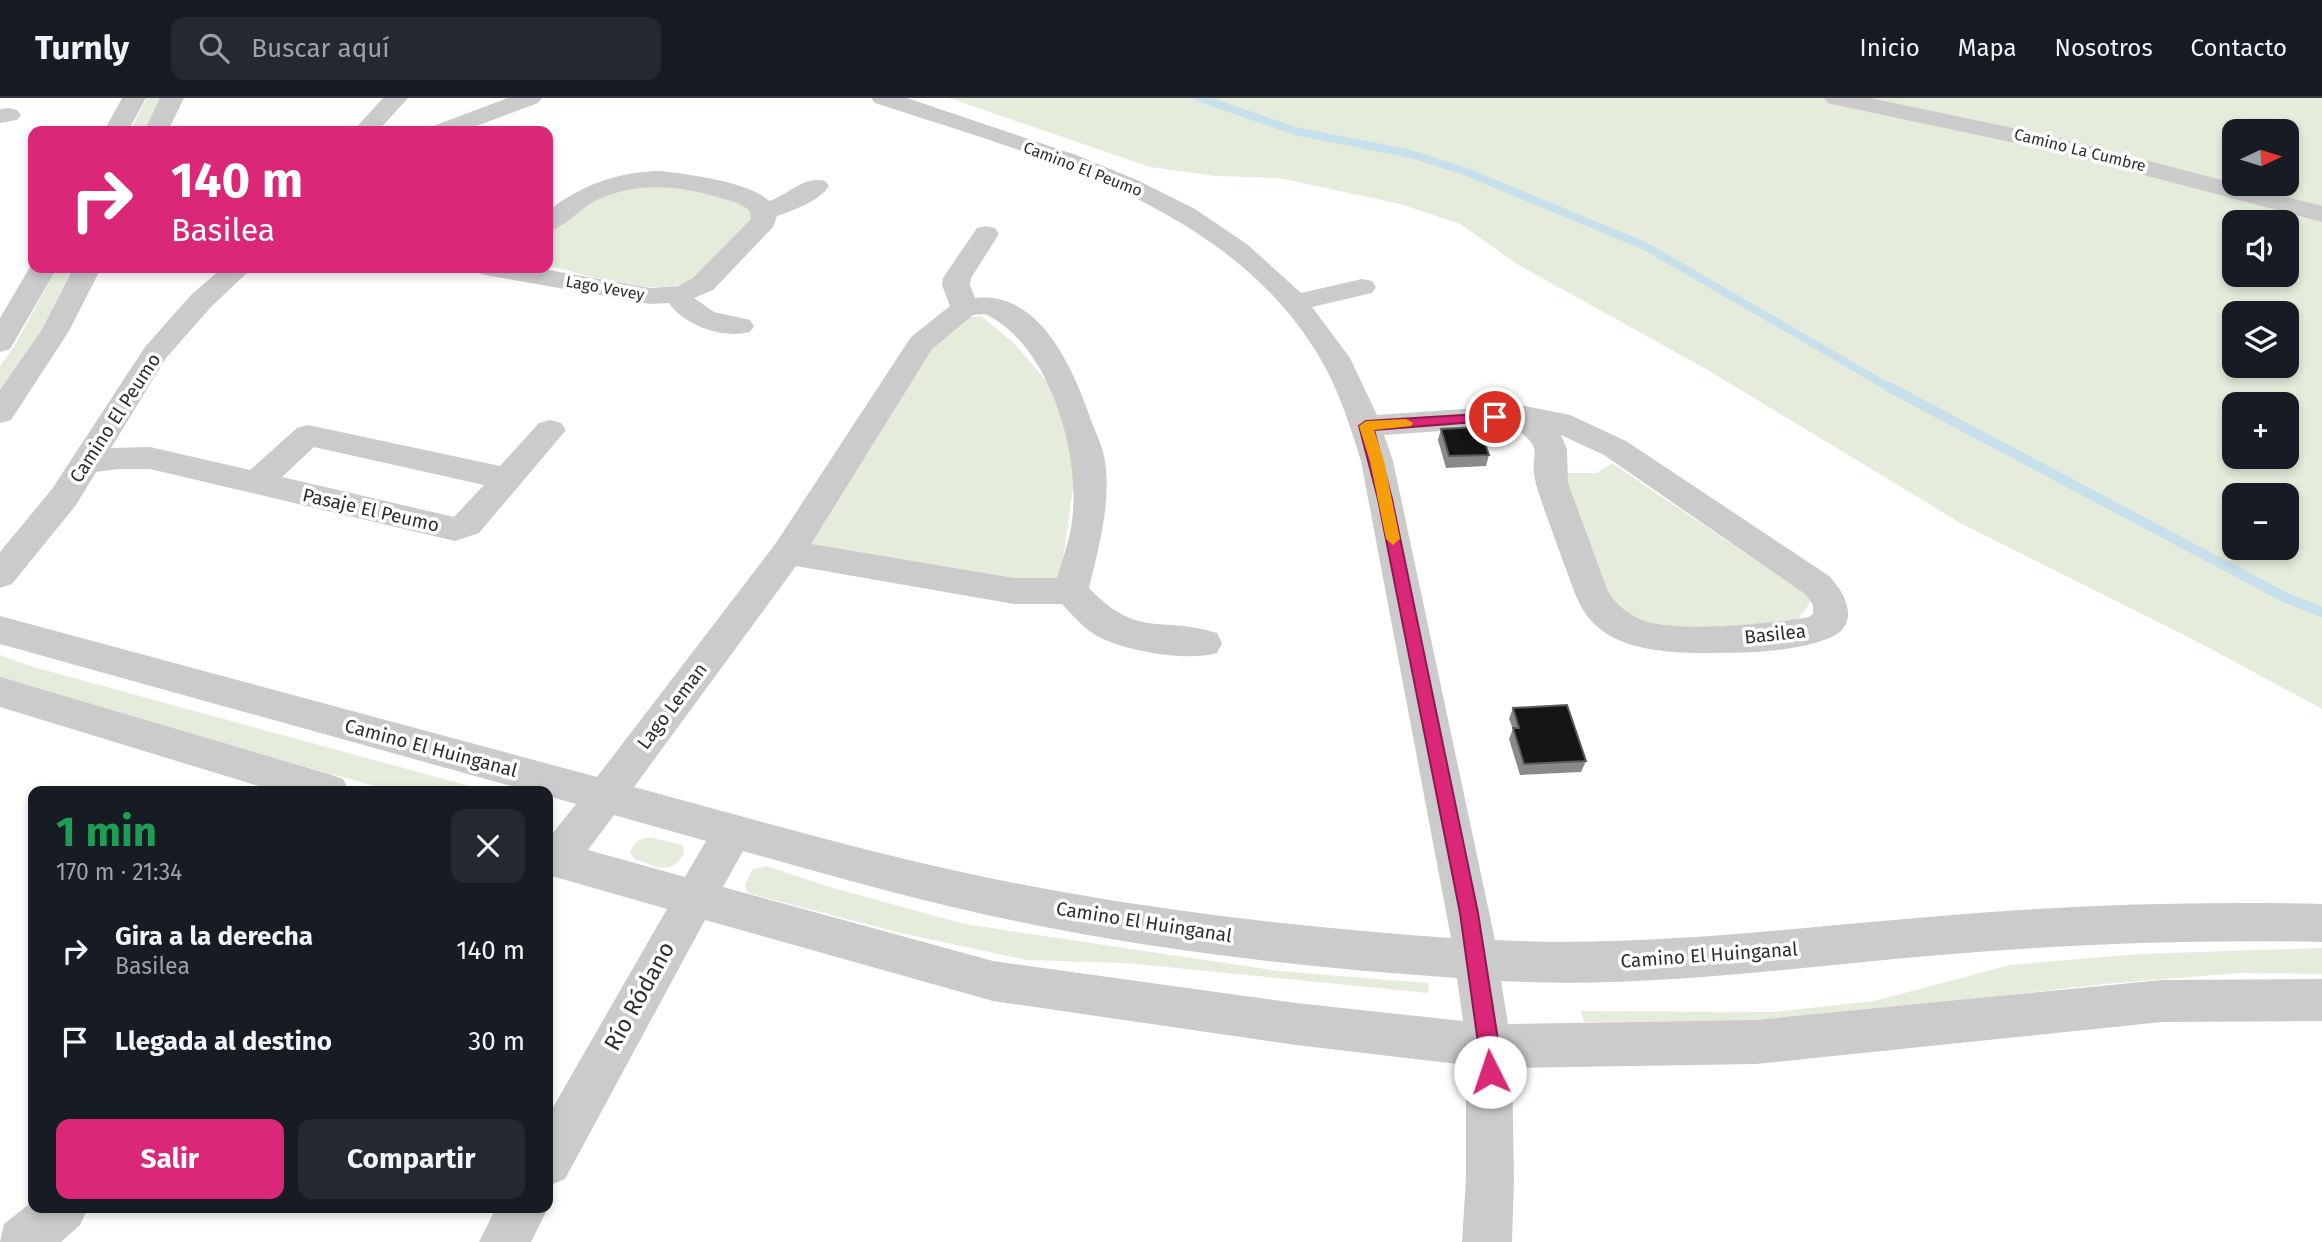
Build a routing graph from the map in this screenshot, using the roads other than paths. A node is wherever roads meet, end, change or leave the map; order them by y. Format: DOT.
graph roads {
  1 [pos="134,98"];
  2 [pos="172,98"];
  3 [pos="396,98"];
  4 [pos="883,98"];
  5 [pos="1836,98"];
  6 [pos="522,99"];
  7 [pos="119,126"];
  8 [pos="158,126"];
  9 [pos="370,126"];
  10 [pos="454,126"];
  11 [pos="816,186"];
  12 [pos="764,212"];
  13 [pos="2322,214"];
  14 [pos="553,219"];
  15 [pos="986,234"];
  16 [pos="40,273"];
  17 [pos="84,273"];
  18 [pos="232,273"];
  19 [pos="519,273"];
  20 [pos="1362,287"];
  21 [pos="678,294"];
  22 [pos="1296,303"];
  23 [pos="965,308"];
  24 [pos="740,326"];
  25 [pos="0,343"];
  26 [pos="0,412"];
  27 [pos="1520,415"];
  28 [pos="1366,426"];
  29 [pos="550,430"];
  30 [pos="87,464"];
  31 [pos="507,479"];
  32 [pos="256,483"];
  33 [pos="788,552"];
  34 [pos="0,575"];
  35 [pos="1071,591"];
  36 [pos="0,630"];
  37 [pos="1204,643"];
  38 [pos="0,692"];
  39 [pos="312,786"];
  40 [pos="603,795"];
  41 [pos="733,830"];
  42 [pos="553,857"];
  43 [pos="553,858"];
  44 [pos="693,899"];
  45 [pos="2322,923"];
  46 [pos="1476,959"];
  47 [pos="2322,1000"];
  48 [pos="1489,1046"];
  49 [pos="553,1153"];
  50 [pos="57,1213"];
  51 [pos="520,1213"];
  52 [pos="22,1242"];
  53 [pos="504,1242"];
  54 [pos="1487,1242"];
  1 -- 7 [label="street"];
  2 -- 8 [label="street"];
  3 -- 9 [label="street"];
  4 -- 22 [label="street, Camino El Peumo"];
  5 -- 13 [label="street, Camino La Cumbre"];
  6 -- 10 [label="street"];
  11 -- 12 [label="street"];
  12 -- 14 [label="street"];
  12 -- 21 [label="street, Lago Vevey"];
  15 -- 23 [label="street"];
  16 -- 25 [label="street"];
  17 -- 26 [label="street"];
  18 -- 30 [label="street, Camino El Peumo"];
  19 -- 21 [label="street, Lago Vevey"];
  20 -- 22 [label="street"];
  21 -- 24 [label="street"];
  22 -- 28 [label="street, Camino El Peumo"];
  23 -- 33 [label="street, Lago Leman"];
  23 -- 35 [label="street"];
  27 -- 27 [label="street, Basilea"];
  27 -- 28 [label="street, Basilea"];
  28 -- 46 [label="street, Camino El Peumo"];
  29 -- 31 [label="street, Pasaje El Peumo"];
  30 -- 32 [label="street, Pasaje El Peumo"];
  30 -- 34 [label="street, Camino El Peumo"];
  31 -- 32 [label="street"];
  31 -- 32 [label="street, Pasaje El Peumo"];
  33 -- 35 [label="street"];
  33 -- 40 [label="street, Lago Leman"];
  35 -- 37 [label="street"];
  36 -- 40 [label="street, Camino El Huinganal"];
  38 -- 39 [label="street"];
  40 -- 41 [label="street, Camino El Huinganal"];
  40 -- 42 [label="street, Lago Leman"];
  41 -- 44 [label="street, Río Ródano"];
  41 -- 46 [label="street, Camino El Huinganal"];
  43 -- 44 [label="street"];
  44 -- 48 [label="street"];
  44 -- 49 [label="street, Río Ródano"];
  45 -- 46 [label="street, Camino El Huinganal"];
  46 -- 48 [label="street, Camino El Peumo"];
  47 -- 48 [label="street"];
  48 -- 54 [label="street, Camino El Peumo"];
  50 -- 52 [label="street"];
  51 -- 53 [label="street"];
}
